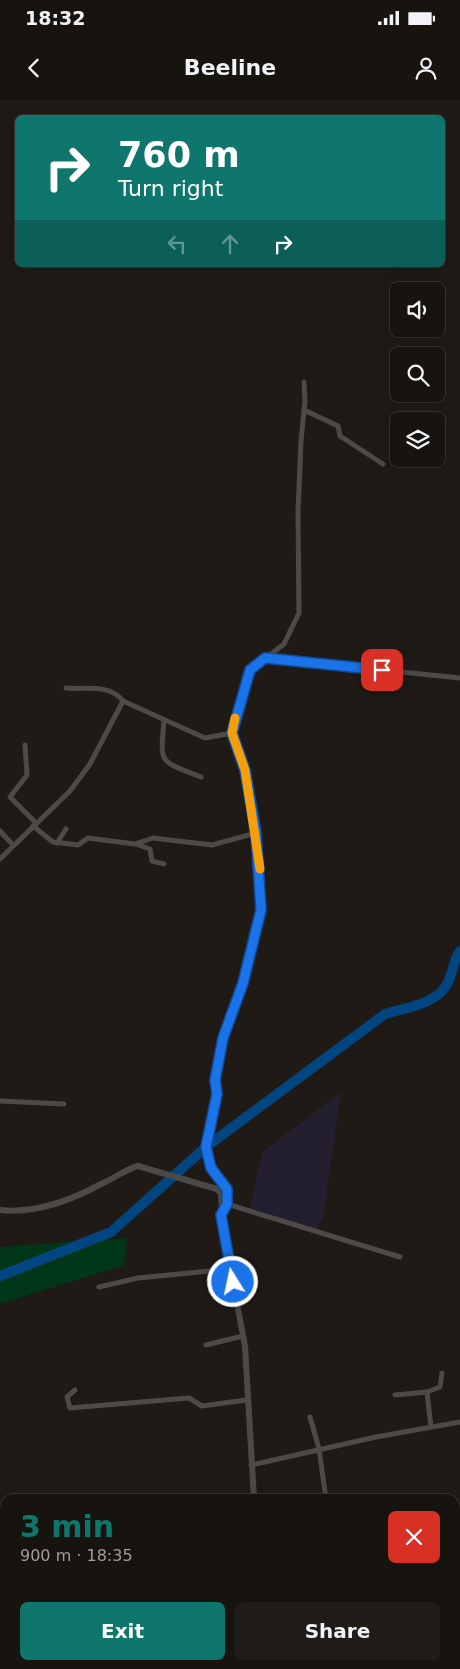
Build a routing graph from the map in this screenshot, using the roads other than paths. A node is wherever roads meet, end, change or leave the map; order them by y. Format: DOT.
graph roads {
  1 [pos="304,382"];
  2 [pos="304,410"];
  3 [pos="383,464"];
  4 [pos="265,658"];
  5 [pos="460,678"];
  6 [pos="66,688"];
  7 [pos="123,701"];
  8 [pos="164,720"];
  9 [pos="232,733"];
  10 [pos="25,745"];
  11 [pos="202,777"];
  12 [pos="35,824"];
  13 [pos="66,829"];
  14 [pos="0,831"];
  15 [pos="256,833"];
  16 [pos="57,843"];
  17 [pos="136,844"];
  18 [pos="14,845"];
  19 [pos="0,859"];
  20 [pos="164,864"];
  21 [pos="0,1101"];
  22 [pos="64,1104"];
  23 [pos="227,1204"];
  24 [pos="0,1210"];
  25 [pos="221,1215"];
  26 [pos="400,1257"];
  27 [pos="230,1269"];
  28 [pos="100,1286"];
  29 [pos="243,1336"];
  30 [pos="206,1345"];
  31 [pos="442,1373"];
  32 [pos="75,1390"];
  33 [pos="427,1392"];
  34 [pos="395,1396"];
  35 [pos="246,1400"];
  36 [pos="310,1417"];
  37 [pos="460,1422"];
  38 [pos="431,1427"];
  39 [pos="319,1449"];
  40 [pos="251,1465"];
  41 [pos="254,1494"];
  42 [pos="325,1494"];
  1 -- 2 [label="street"];
  2 -- 3 [label="street"];
  2 -- 4 [label="street"];
  4 -- 5 [label="street"];
  4 -- 9 [label="street"];
  6 -- 7 [label="street"];
  7 -- 8 [label="street"];
  7 -- 12 [label="street"];
  8 -- 9 [label="street"];
  8 -- 11 [label="street"];
  9 -- 15 [label="street"];
  10 -- 12 [label="street"];
  12 -- 16 [label="street"];
  12 -- 18 [label="street"];
  13 -- 16 [label="street"];
  14 -- 18 [label="street"];
  15 -- 17 [label="street"];
  15 -- 23 [label="street"];
  16 -- 17 [label="street"];
  17 -- 20 [label="street"];
  18 -- 19 [label="street"];
  21 -- 22 [label="street"];
  23 -- 25 [label="street"];
  23 -- 26 [label="street"];
  24 -- 25 [label="street"];
  25 -- 27 [label="street"];
  27 -- 28 [label="street"];
  27 -- 29 [label="street"];
  29 -- 30 [label="street"];
  29 -- 35 [label="street"];
  31 -- 33 [label="street"];
  32 -- 35 [label="street"];
  33 -- 34 [label="street"];
  33 -- 38 [label="street"];
  35 -- 40 [label="street"];
  36 -- 39 [label="street"];
  37 -- 38 [label="street"];
  38 -- 39 [label="street"];
  39 -- 40 [label="street"];
  39 -- 42 [label="street"];
  40 -- 41 [label="street"];
}
